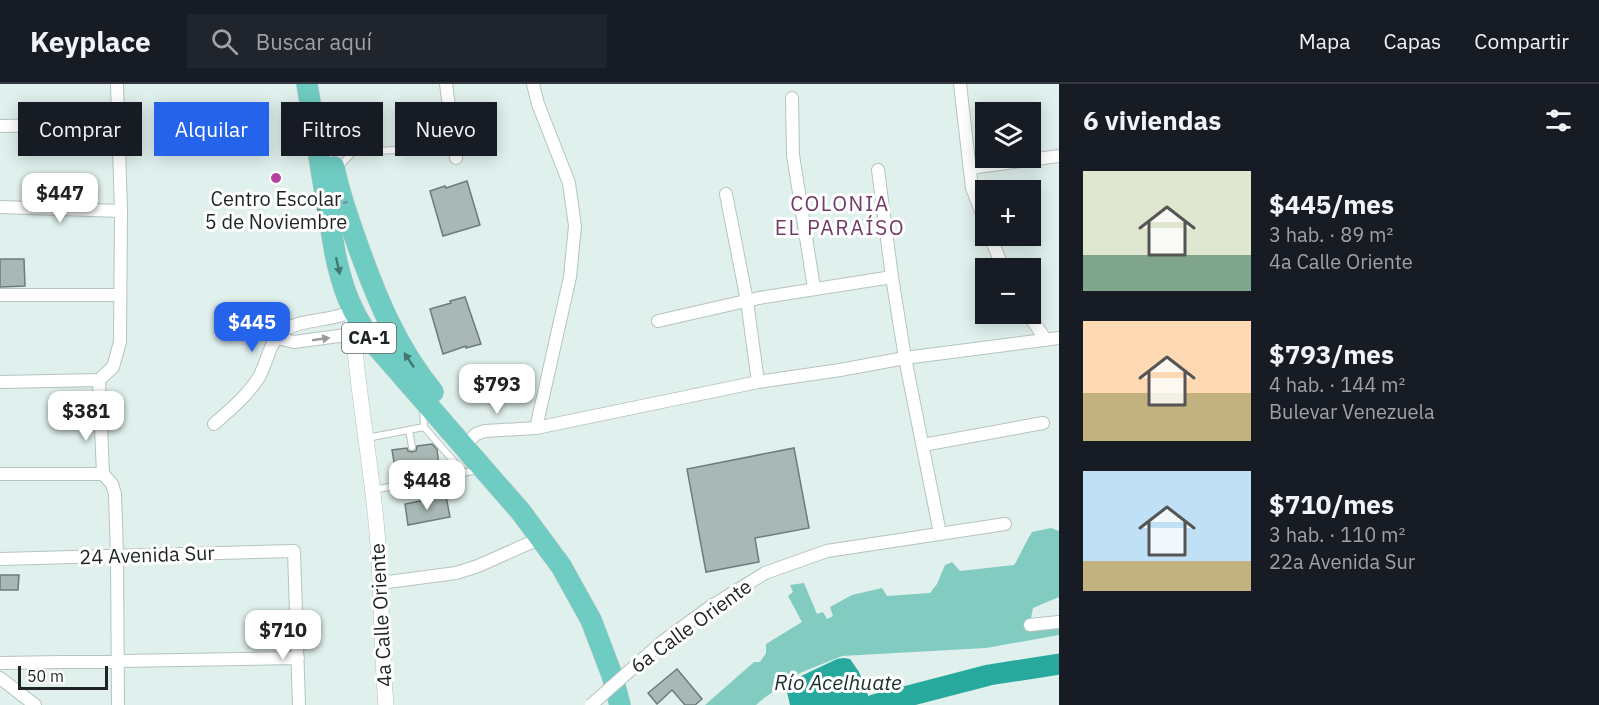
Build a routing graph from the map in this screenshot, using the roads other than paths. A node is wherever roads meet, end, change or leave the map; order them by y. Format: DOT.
graph roads {
  1 [pos="117,84"];
  2 [pos="307,84"];
  3 [pos="320,84"];
  4 [pos="446,84"];
  5 [pos="533,84"];
  6 [pos="960,84"];
  7 [pos="792,98"];
  8 [pos="118,102"];
  9 [pos="323,102"];
  10 [pos="0,126"];
  11 [pos="18,126"];
  12 [pos="120,156"];
  13 [pos="332,156"];
  14 [pos="349,156"];
  15 [pos="1059,156"];
  16 [pos="456,158"];
  17 [pos="970,168"];
  18 [pos="878,170"];
  19 [pos="335,173"];
  20 [pos="726,194"];
  21 [pos="975,196"];
  22 [pos="0,207"];
  23 [pos="121,211"];
  24 [pos="892,277"];
  25 [pos="814,288"];
  26 [pos="0,295"];
  27 [pos="119,295"];
  28 [pos="747,301"];
  29 [pos="352,311"];
  30 [pos="384,311"];
  31 [pos="658,321"];
  32 [pos="1038,324"];
  33 [pos="359,333"];
  34 [pos="277,338"];
  35 [pos="1053,339"];
  36 [pos="905,358"];
  37 [pos="99,380"];
  38 [pos="0,382"];
  39 [pos="758,382"];
  40 [pos="423,400"];
  41 [pos="1043,423"];
  42 [pos="214,424"];
  43 [pos="424,427"];
  44 [pos="536,428"];
  45 [pos="409,430"];
  46 [pos="366,438"];
  47 [pos="472,438"];
  48 [pos="923,445"];
  49 [pos="412,447"];
  50 [pos="416,471"];
  51 [pos="473,471"];
  52 [pos="0,474"];
  53 [pos="103,474"];
  54 [pos="418,481"];
  55 [pos="372,490"];
  56 [pos="1005,524"];
  57 [pos="940,533"];
  58 [pos="541,538"];
  59 [pos="117,555"];
  60 [pos="0,559"];
  61 [pos="380,583"];
  62 [pos="1059,622"];
  63 [pos="1030,625"];
  64 [pos="298,658"];
  65 [pos="118,661"];
  66 [pos="0,663"];
  67 [pos="0,678"];
  68 [pos="35,705"];
  69 [pos="118,705"];
  70 [pos="299,705"];
  71 [pos="386,705"];
  72 [pos="591,705"];
  73 [pos="620,705"];
  74 [pos="631,705"];
  1 -- 8 [label="street"];
  2 -- 29 [label="highway, CA-1, one-way"];
  3 -- 9 [label="highway, CA-1"];
  4 -- 16 [label="street"];
  5 -- 44 [label="street"];
  6 -- 17 [label="street"];
  7 -- 25 [label="street"];
  10 -- 11 [label="street"];
  12 -- 23 [label="street"];
  13 -- 19 [label="highway, CA-1"];
  14 -- 19 [label="lane"];
  15 -- 17 [label="street"];
  17 -- 21 [label="street"];
  18 -- 24 [label="street"];
  19 -- 30 [label="highway, CA-1"];
  20 -- 28 [label="street"];
  22 -- 23 [label="street"];
  23 -- 27 [label="street"];
  24 -- 25 [label="street"];
  24 -- 36 [label="street"];
  25 -- 28 [label="street"];
  26 -- 27 [label="street"];
  27 -- 37 [label="street"];
  28 -- 31 [label="street"];
  28 -- 39 [label="street"];
  29 -- 30 [label="highway"];
  29 -- 33 [label="highway, CA-1"];
  29 -- 34 [label="street"];
  47 -- 30 [label="highway, CA-1, one-way"];
  32 -- 35 [label="street"];
  34 -- 33 [label="street, one-way"];
  33 -- 40 [label="highway, CA-1"];
  33 -- 46 [label="street, 4a Calle Oriente"];
  34 -- 42 [label="street"];
  35 -- 36 [label="street"];
  36 -- 39 [label="street"];
  36 -- 48 [label="street"];
  37 -- 38 [label="street"];
  37 -- 53 [label="street"];
  39 -- 44 [label="street"];
  40 -- 43 [label="lane"];
  40 -- 51 [label="highway, CA-1"];
  41 -- 48 [label="street"];
  43 -- 45 [label="lane"];
  43 -- 51 [label="lane"];
  44 -- 47 [label="street"];
  45 -- 46 [label="lane"];
  45 -- 49 [label="lane"];
  46 -- 55 [label="street, 4a Calle Oriente"];
  47 -- 74 [label="highway, CA-1"];
  48 -- 57 [label="street"];
  50 -- 54 [label="lane"];
  51 -- 54 [label="lane"];
  51 -- 58 [label="highway, CA-1"];
  52 -- 53 [label="street"];
  53 -- 59 [label="street"];
  54 -- 55 [label="lane"];
  55 -- 61 [label="street, 4a Calle Oriente"];
  56 -- 57 [label="street, 6a Calle Oriente"];
  57 -- 72 [label="street, 6a Calle Oriente, bridge"];
  58 -- 61 [label="street"];
  58 -- 73 [label="highway, CA-1"];
  59 -- 60 [label="street, 24 Avenida Sur"];
  59 -- 64 [label="street, 24 Avenida Sur"];
  59 -- 65 [label="street"];
  61 -- 71 [label="street, 4a Calle Oriente"];
  62 -- 63 [label="street"];
  64 -- 65 [label="street"];
  64 -- 70 [label="street"];
  65 -- 66 [label="street"];
  65 -- 69 [label="street"];
  67 -- 68 [label="street"];
}
